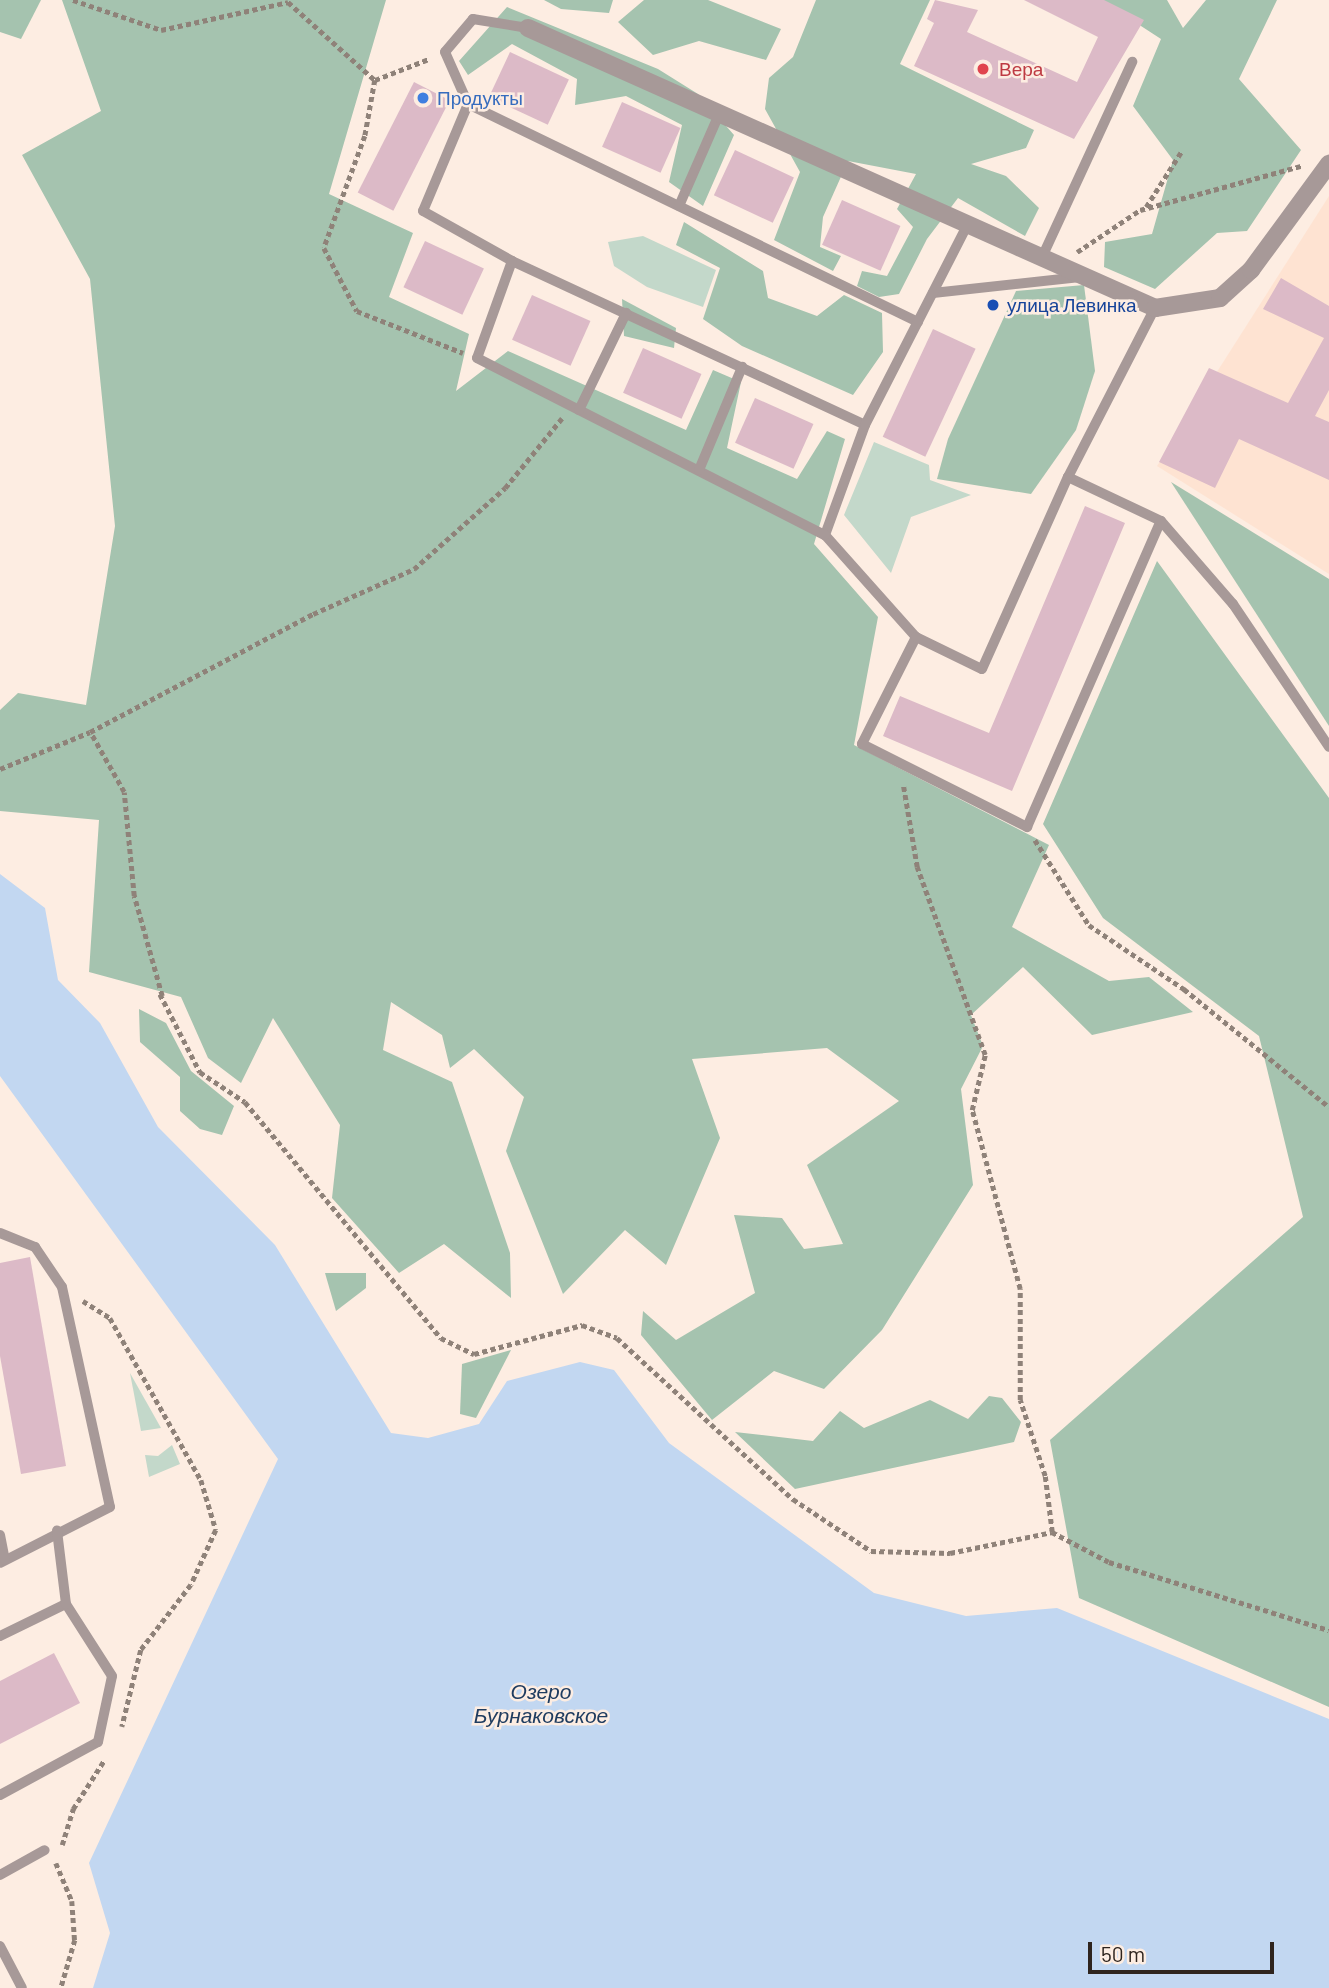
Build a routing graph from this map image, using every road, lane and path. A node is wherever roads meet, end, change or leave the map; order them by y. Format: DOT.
graph roads {
  1 [pos="73,0"];
  2 [pos="528,28"];
  3 [pos="445,52"];
  4 [pos="1132,62"];
  5 [pos="375,80"];
  6 [pos="468,104"];
  7 [pos="720,112"];
  8 [pos="1181,152"];
  9 [pos="1322,163"];
  10 [pos="679,206"];
  11 [pos="1145,208"];
  12 [pos="970,221"];
  13 [pos="1043,255"];
  14 [pos="512,261"];
  15 [pos="1063,265"];
  16 [pos="1088,276"];
  17 [pos="933,293"];
  18 [pos="1155,307"];
  19 [pos="626,313"];
  20 [pos="918,322"];
  21 [pos="477,358"];
  22 [pos="742,367"];
  23 [pos="575,408"];
  24 [pos="865,425"];
  25 [pos="699,470"];
  26 [pos="1068,477"];
  27 [pos="1161,521"];
  28 [pos="825,535"];
  29 [pos="916,637"];
  30 [pos="90,732"];
  31 [pos="1329,747"];
  32 [pos="899,762"];
  33 [pos="0,769"];
  34 [pos="1027,827"];
  35 [pos="160,994"];
  36 [pos="163,1000"];
  37 [pos="1329,1107"];
  38 [pos="0,1233"];
  39 [pos="62,1287"];
  40 [pos="57,1531"];
  41 [pos="1052,1532"];
  42 [pos="0,1535"];
  43 [pos="3,1561"];
  44 [pos="66,1604"];
  45 [pos="1327,1630"];
  46 [pos="0,1636"];
  47 [pos="1329,1636"];
  48 [pos="119,1736"];
  49 [pos="113,1746"];
  50 [pos="0,1795"];
  51 [pos="45,1850"];
  52 [pos="0,1875"];
  53 [pos="0,1946"];
  54 [pos="22,1988"];
  55 [pos="61,1988"];
  1 -- 5 [label="path"];
  2 -- 3 [label="lane"];
  2 -- 7 [label="street"];
  3 -- 5 [label="path"];
  3 -- 6 [label="lane"];
  4 -- 13 [label="lane"];
  5 -- 21 [label="path"];
  6 -- 10 [label="lane"];
  6 -- 14 [label="lane"];
  7 -- 10 [label="lane"];
  7 -- 12 [label="street"];
  8 -- 11 [label="path"];
  9 -- 11 [label="path"];
  9 -- 18 [label="street"];
  10 -- 20 [label="lane"];
  11 -- 15 [label="path"];
  12 -- 13 [label="street"];
  12 -- 17 [label="lane"];
  13 -- 15 [label="street"];
  14 -- 19 [label="lane"];
  14 -- 21 [label="lane"];
  15 -- 16 [label="street"];
  16 -- 17 [label="lane"];
  16 -- 18 [label="street"];
  17 -- 20 [label="lane"];
  18 -- 26 [label="lane"];
  19 -- 22 [label="lane"];
  19 -- 23 [label="lane"];
  20 -- 24 [label="lane"];
  21 -- 23 [label="lane"];
  22 -- 24 [label="lane"];
  22 -- 25 [label="lane"];
  23 -- 25 [label="lane"];
  23 -- 30 [label="path"];
  24 -- 28 [label="lane"];
  25 -- 28 [label="lane"];
  26 -- 27 [label="lane"];
  26 -- 29 [label="lane"];
  27 -- 31 [label="lane"];
  27 -- 34 [label="lane"];
  28 -- 29 [label="lane"];
  29 -- 32 [label="lane"];
  30 -- 33 [label="path"];
  30 -- 36 [label="path"];
  32 -- 34 [label="lane"];
  32 -- 41 [label="path"];
  34 -- 37 [label="path"];
  35 -- 36 [label="path"];
  36 -- 41 [label="path"];
  38 -- 39 [label="lane"];
  39 -- 40 [label="lane"];
  39 -- 48 [label="path"];
  40 -- 43 [label="lane"];
  40 -- 44 [label="lane"];
  41 -- 45 [label="path"];
  42 -- 43 [label="lane"];
  44 -- 46 [label="lane"];
  44 -- 50 [label="lane"];
  45 -- 47 [label="path"];
  49 -- 55 [label="path"];
  51 -- 52 [label="lane"];
  53 -- 54 [label="lane"];
}
